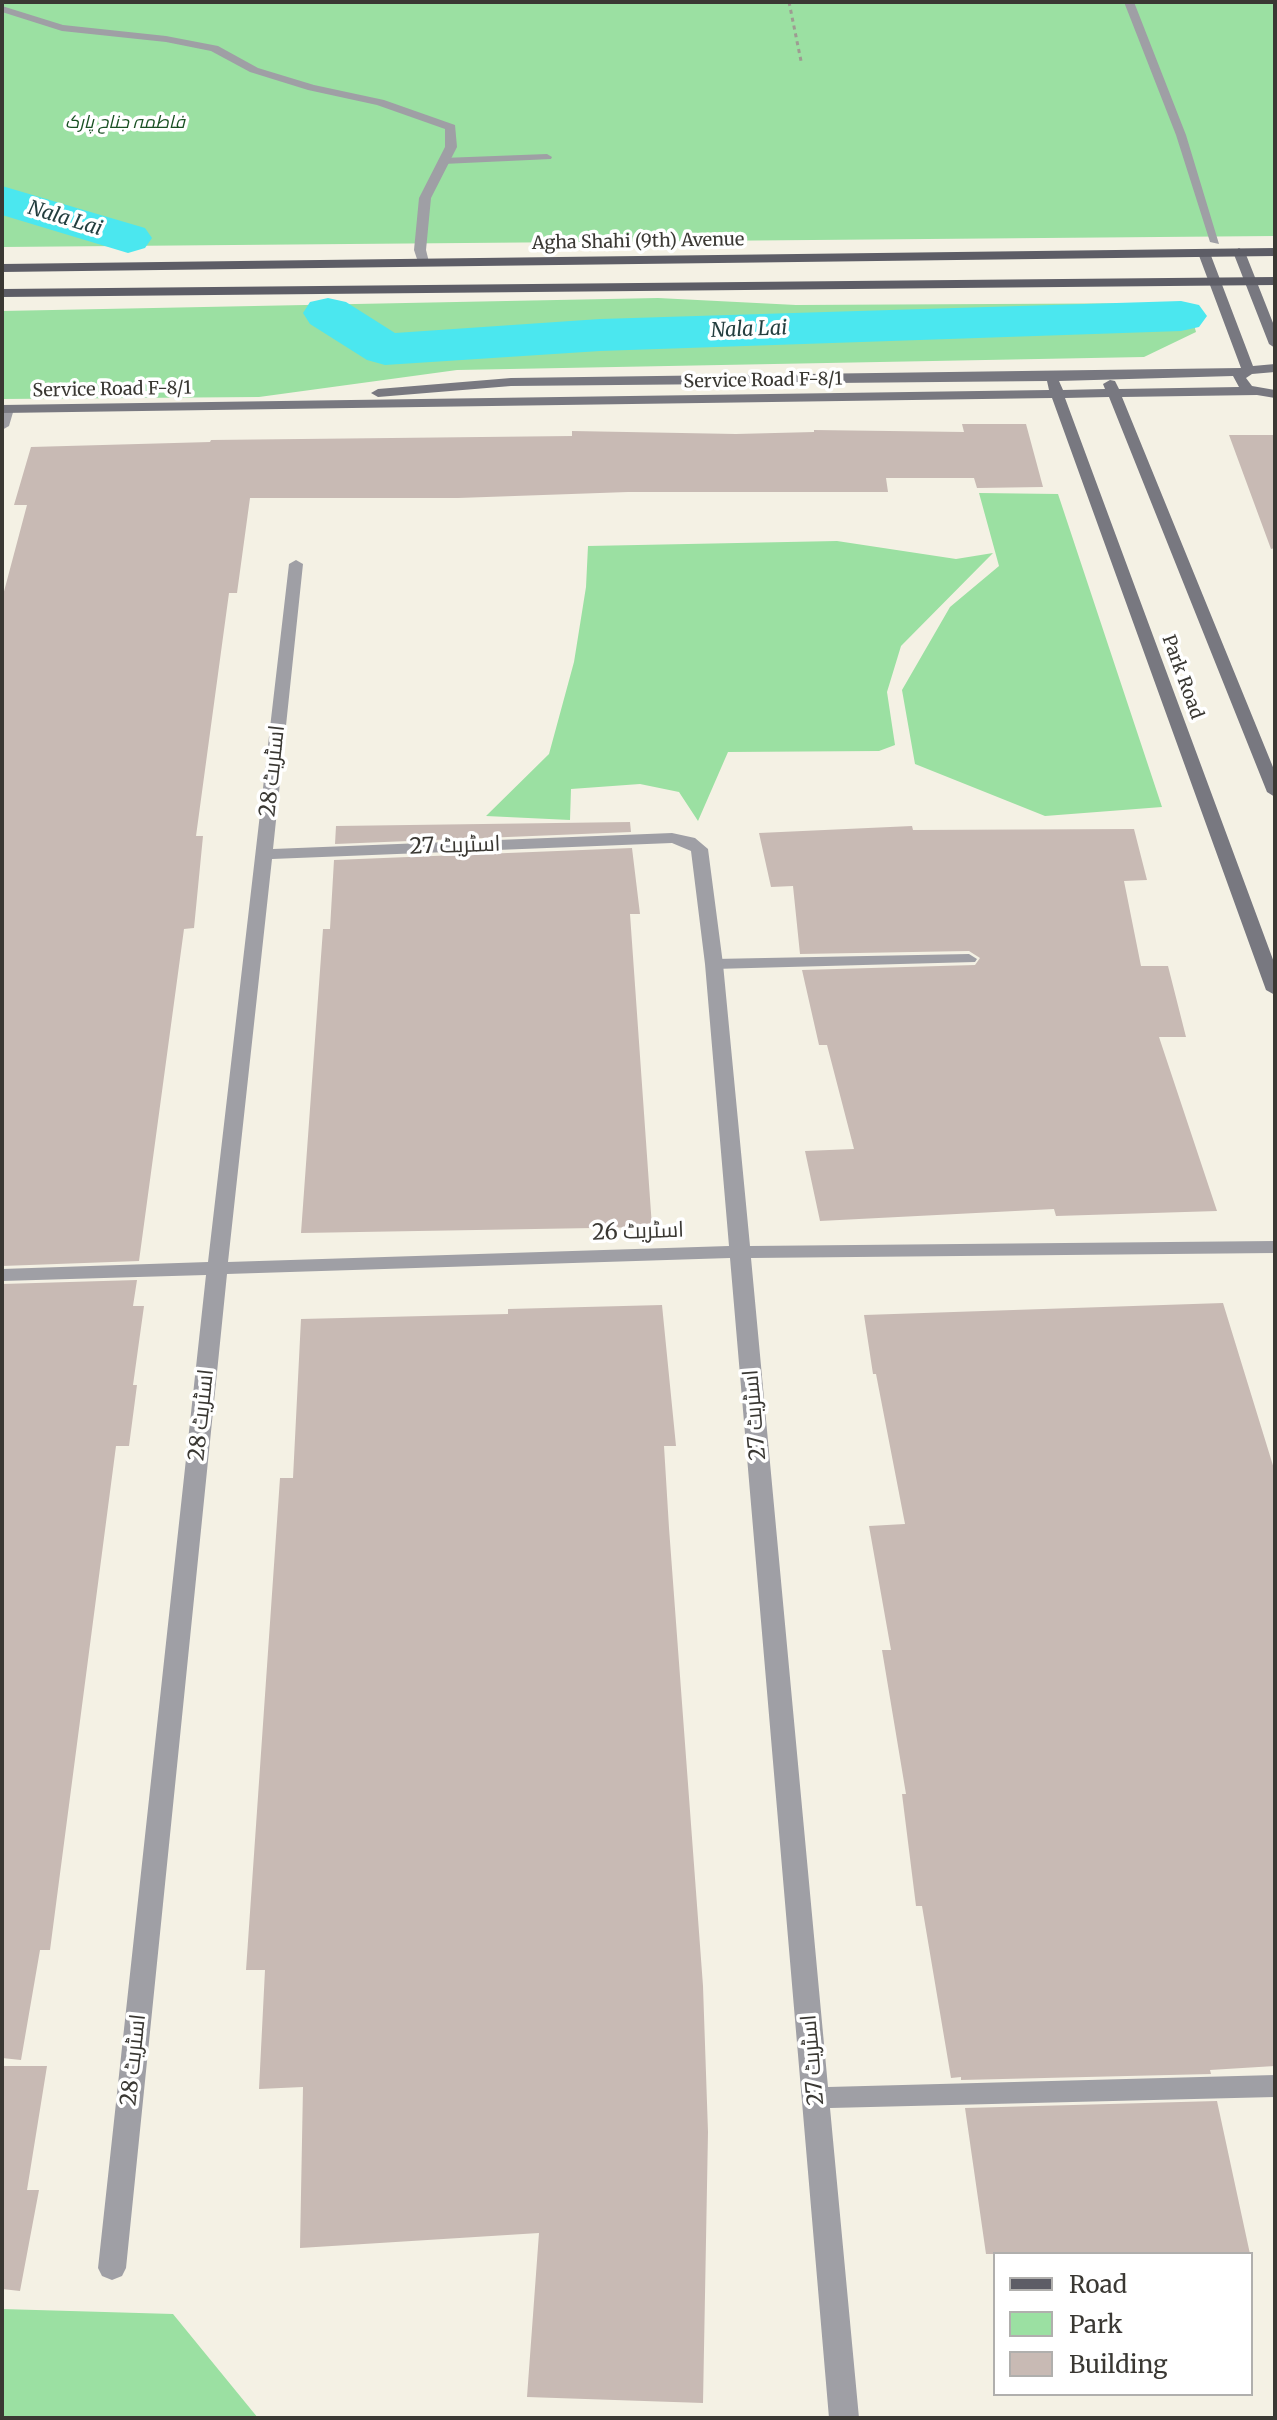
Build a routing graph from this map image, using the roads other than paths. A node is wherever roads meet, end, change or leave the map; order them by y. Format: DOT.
graph roads {
  1 [pos="1129,2"];
  2 [pos="2,9"];
  3 [pos="547,157"];
  4 [pos="443,161"];
  5 [pos="1215,242"];
  6 [pos="1239,252"];
  7 [pos="1275,252"];
  8 [pos="1204,253"];
  9 [pos="423,262"];
  10 [pos="2,268"];
  11 [pos="1214,281"];
  12 [pos="1250,281"];
  13 [pos="1275,281"];
  14 [pos="2,293"];
  15 [pos="1275,344"];
  16 [pos="1275,368"];
  17 [pos="1246,371"];
  18 [pos="1107,376"];
  19 [pos="1051,377"];
  20 [pos="1256,391"];
  21 [pos="1113,393"];
  22 [pos="1058,394"];
  23 [pos="1275,394"];
  24 [pos="271,406"];
  25 [pos="5,409"];
  26 [pos="2,426"];
  27 [pos="296,564"];
  28 [pos="1275,792"];
  29 [pos="264,854"];
  30 [pos="969,959"];
  31 [pos="714,964"];
  32 [pos="1275,990"];
  33 [pos="1275,1247"];
  34 [pos="740,1252"];
  35 [pos="217,1269"];
  36 [pos="2,1275"];
  37 [pos="1275,2086"];
  38 [pos="816,2098"];
  39 [pos="112,2268"];
  40 [pos="844,2418"];
  1 -- 5 [label="lane"];
  2 -- 4 [label="street"];
  3 -- 4 [label="lane"];
  4 -- 9 [label="street"];
  5 -- 6 [label="lane"];
  5 -- 8 [label="lane"];
  6 -- 7 [label="main road, Agha Shahi (9th) Avenue"];
  6 -- 8 [label="main road, Agha Shahi (9th) Avenue"];
  6 -- 12 [label="street"];
  8 -- 9 [label="main road, Agha Shahi (9th) Avenue"];
  8 -- 11 [label="street"];
  9 -- 10 [label="main road, Agha Shahi (9th) Avenue"];
  11 -- 12 [label="main road"];
  11 -- 14 [label="main road"];
  11 -- 17 [label="street"];
  12 -- 13 [label="main road"];
  12 -- 15 [label="street"];
  16 -- 17 [label="street, Service Road F-8/1"];
  17 -- 18 [label="street, Service Road F-8/1"];
  17 -- 20 [label="street"];
  18 -- 19 [label="street, Service Road F-8/1"];
  18 -- 21 [label="street, Park Road"];
  19 -- 22 [label="street, Park Road"];
  19 -- 24 [label="street, Service Road F-8/1"];
  20 -- 21 [label="street, Service Road F-8/1"];
  20 -- 23 [label="street, Service Road F-8/1"];
  21 -- 22 [label="street, Service Road F-8/1"];
  21 -- 28 [label="street, Park Road"];
  22 -- 24 [label="street, Service Road F-8/1"];
  22 -- 32 [label="street, Park Road"];
  24 -- 25 [label="street, Service Road F-8/1"];
  25 -- 26 [label="street"];
  27 -- 29 [label="street, اسٹریٹ 28"];
  29 -- 31 [label="street, اسٹریٹ 27"];
  29 -- 35 [label="street, اسٹریٹ 28"];
  30 -- 31 [label="lane"];
  31 -- 34 [label="street, اسٹریٹ 27"];
  33 -- 34 [label="street, اسٹریٹ 26"];
  34 -- 35 [label="street, اسٹریٹ 26"];
  34 -- 38 [label="street, اسٹریٹ 27"];
  35 -- 36 [label="street, اسٹریٹ 26"];
  35 -- 39 [label="street, اسٹریٹ 28"];
  37 -- 38 [label="street"];
  38 -- 40 [label="street, اسٹریٹ 27"];
}
